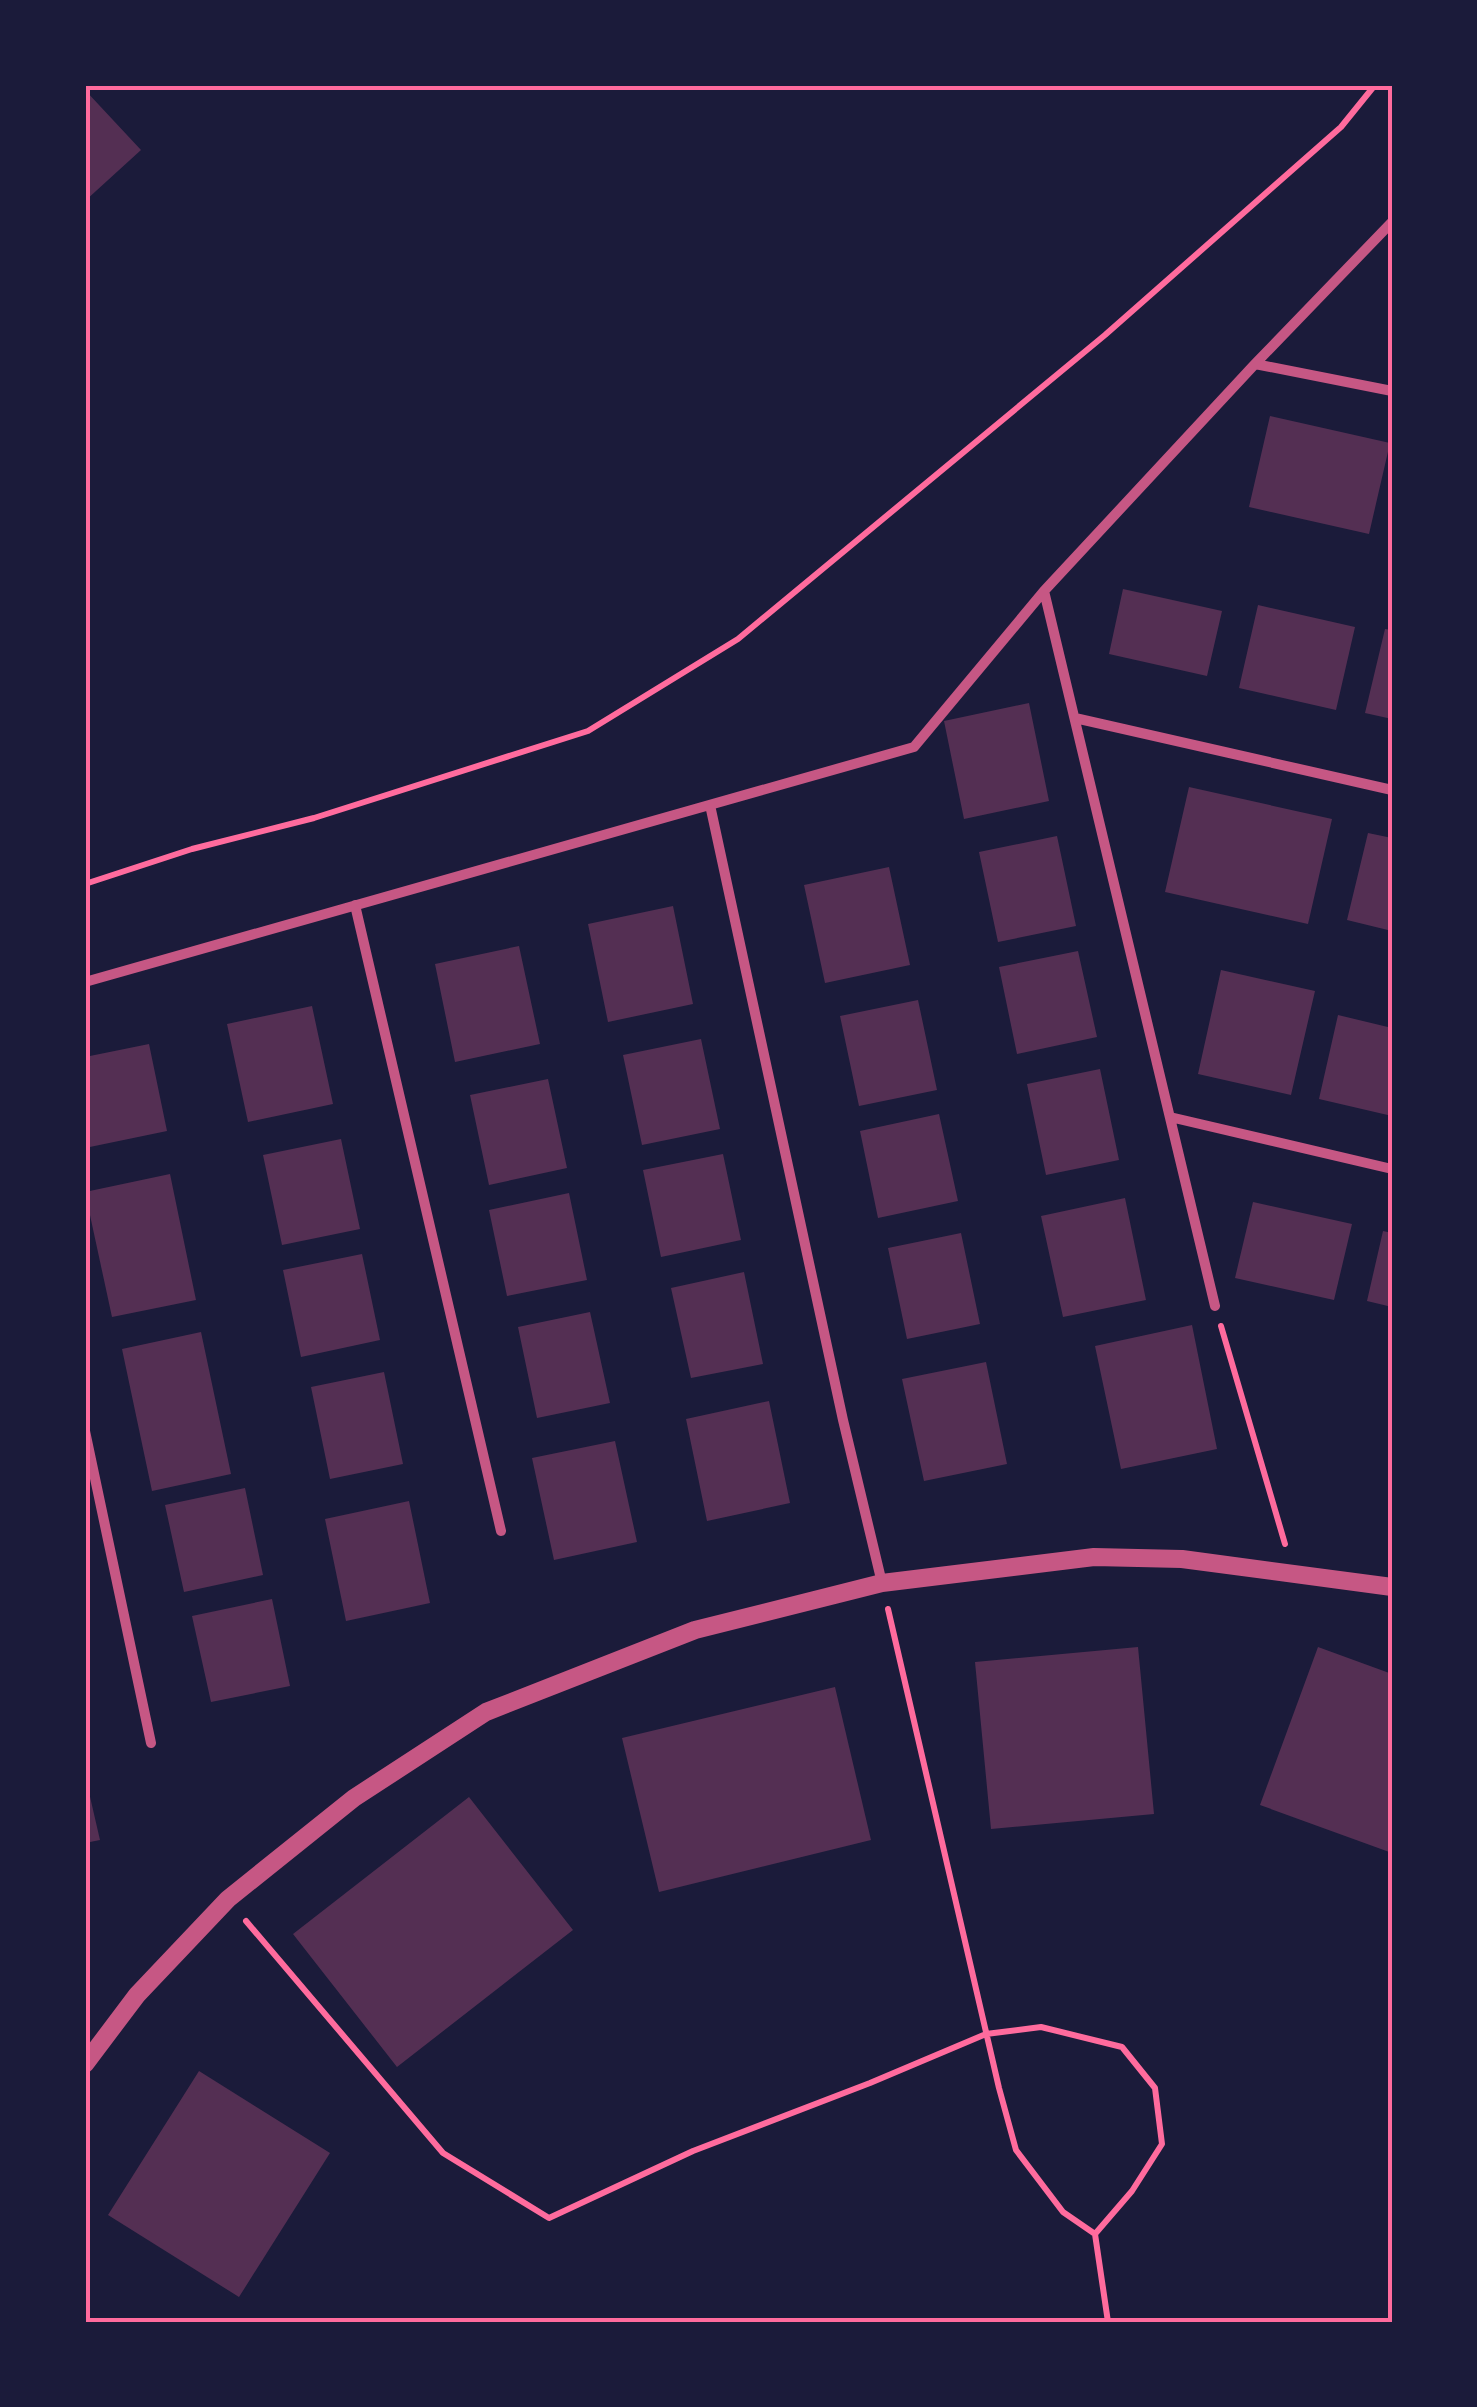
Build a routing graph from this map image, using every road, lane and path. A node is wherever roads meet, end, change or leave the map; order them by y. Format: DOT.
graph roads {
  1 [pos="1375,85"];
  2 [pos="1392,222"];
  3 [pos="1255,364"];
  4 [pos="1392,391"];
  5 [pos="1044,591"];
  6 [pos="1075,718"];
  7 [pos="1392,790"];
  8 [pos="710,805"];
  9 [pos="85,884"];
  10 [pos="355,905"];
  11 [pos="85,982"];
  12 [pos="1170,1117"];
  13 [pos="1392,1169"];
  14 [pos="1215,1306"];
  15 [pos="85,1431"];
  16 [pos="500,1531"];
  17 [pos="1294,1575"];
  18 [pos="882,1583"];
  19 [pos="1392,1587"];
  20 [pos="151,1743"];
  21 [pos="228,1899"];
  22 [pos="986,2034"];
  23 [pos="85,2064"];
  24 [pos="1095,2234"];
  25 [pos="1108,2322"];
  1 -- 9 [label="path"];
  2 -- 3 [label="street"];
  3 -- 4 [label="street"];
  3 -- 5 [label="street"];
  5 -- 6 [label="street"];
  5 -- 8 [label="street"];
  6 -- 7 [label="street"];
  6 -- 12 [label="street"];
  8 -- 10 [label="street"];
  8 -- 18 [label="street"];
  10 -- 11 [label="street"];
  10 -- 16 [label="street"];
  12 -- 13 [label="street"];
  12 -- 14 [label="street"];
  14 -- 17 [label="path"];
  15 -- 20 [label="street"];
  17 -- 18 [label="street"];
  17 -- 19 [label="street"];
  18 -- 21 [label="street"];
  18 -- 22 [label="path"];
  21 -- 22 [label="path"];
  21 -- 23 [label="street"];
  22 -- 24 [label="path"];
  22 -- 24 [label="path"];
  24 -- 25 [label="path"];
}
